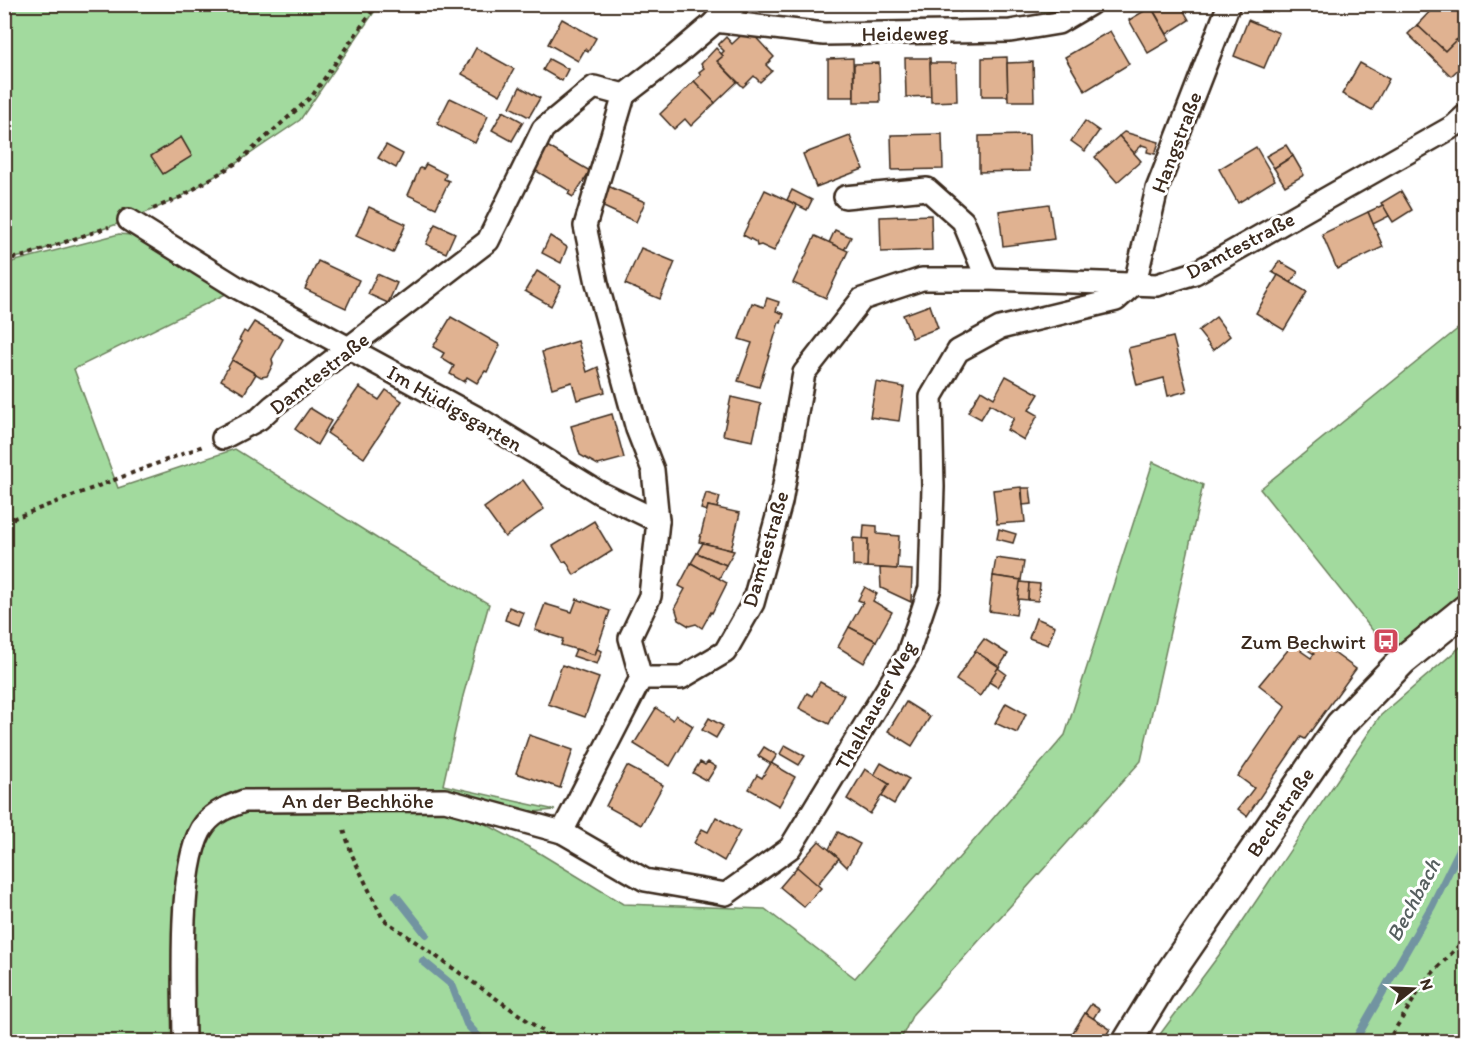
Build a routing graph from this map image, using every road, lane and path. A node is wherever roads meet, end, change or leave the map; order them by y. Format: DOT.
graph roads {
  1 [pos="377,4"];
  2 [pos="736,4"];
  3 [pos="1090,4"];
  4 [pos="1229,4"];
  5 [pos="715,21"];
  6 [pos="624,95"];
  7 [pos="1466,115"];
  8 [pos="845,197"];
  9 [pos="129,220"];
  10 [pos="4,260"];
  11 [pos="987,279"];
  12 [pos="1135,283"];
  13 [pos="349,348"];
  14 [pos="223,438"];
  15 [pos="658,521"];
  16 [pos="4,522"];
  17 [pos="1466,609"];
  18 [pos="641,678"];
  19 [pos="344,830"];
  20 [pos="562,832"];
  21 [pos="1466,938"];
  22 [pos="184,1041"];
  23 [pos="558,1041"];
  24 [pos="1127,1041"];
  25 [pos="1387,1041"];
  1 -- 9 [label="path"];
  2 -- 5 [label="street"];
  3 -- 5 [label="street, Heideweg"];
  4 -- 12 [label="street, Hangstraße"];
  5 -- 6 [label="street"];
  6 -- 13 [label="street, Damtestraße"];
  6 -- 15 [label="street"];
  7 -- 12 [label="street, Damtestraße"];
  8 -- 11 [label="street"];
  9 -- 10 [label="path"];
  9 -- 13 [label="street, Im Hüdigsgarten"];
  11 -- 12 [label="street, Damtestraße"];
  11 -- 18 [label="street, Damtestraße"];
  12 -- 20 [label="street, Thalhauser Weg"];
  13 -- 14 [label="street, Damtestraße"];
  13 -- 15 [label="street, Im Hüdigsgarten"];
  14 -- 16 [label="path"];
  15 -- 18 [label="street"];
  17 -- 24 [label="main road, Bechstraße"];
  18 -- 20 [label="street"];
  19 -- 23 [label="path"];
  20 -- 22 [label="street, An der Bechhöhe"];
  21 -- 25 [label="path"];
}
